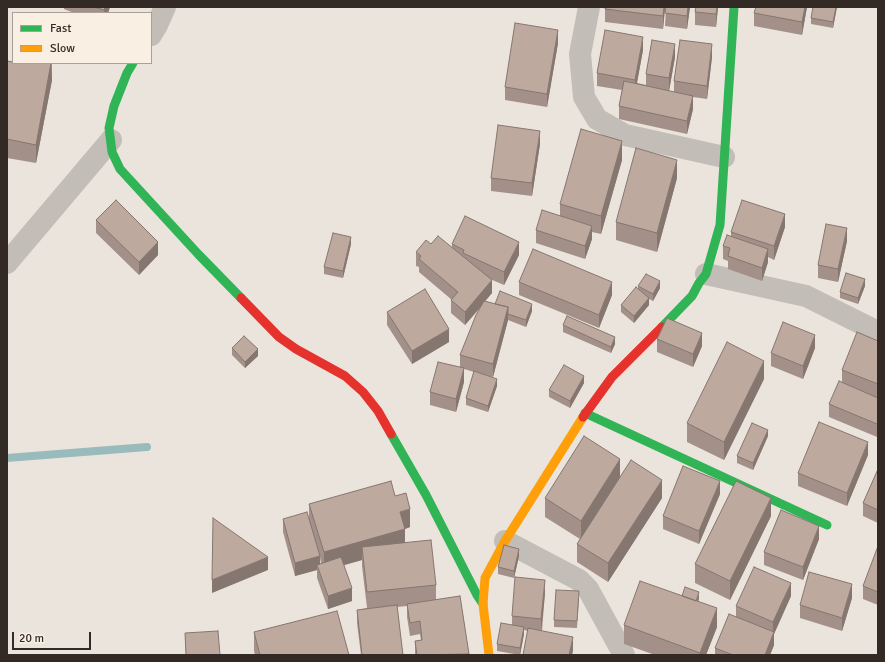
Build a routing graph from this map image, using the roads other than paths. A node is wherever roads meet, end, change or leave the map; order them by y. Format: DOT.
graph roads {
  1 [pos="164,7"];
  2 [pos="589,7"];
  3 [pos="734,7"];
  4 [pos="152,33"];
  5 [pos="132,64"];
  6 [pos="111,140"];
  7 [pos="724,157"];
  8 [pos="7,263"];
  9 [pos="706,274"];
  10 [pos="878,332"];
  11 [pos="585,413"];
  12 [pos="827,525"];
  13 [pos="505,541"];
  14 [pos="483,604"];
  15 [pos="489,655"];
  16 [pos="624,655"];
  1 -- 4 [label="street"];
  2 -- 7 [label="street"];
  3 -- 7 [label="street"];
  5 -- 6 [label="street"];
  6 -- 8 [label="street"];
  6 -- 14 [label="street"];
  7 -- 9 [label="street"];
  9 -- 10 [label="street"];
  9 -- 11 [label="street"];
  11 -- 12 [label="street"];
  11 -- 13 [label="street"];
  13 -- 14 [label="street"];
  13 -- 16 [label="street"];
  14 -- 15 [label="street"];
}
